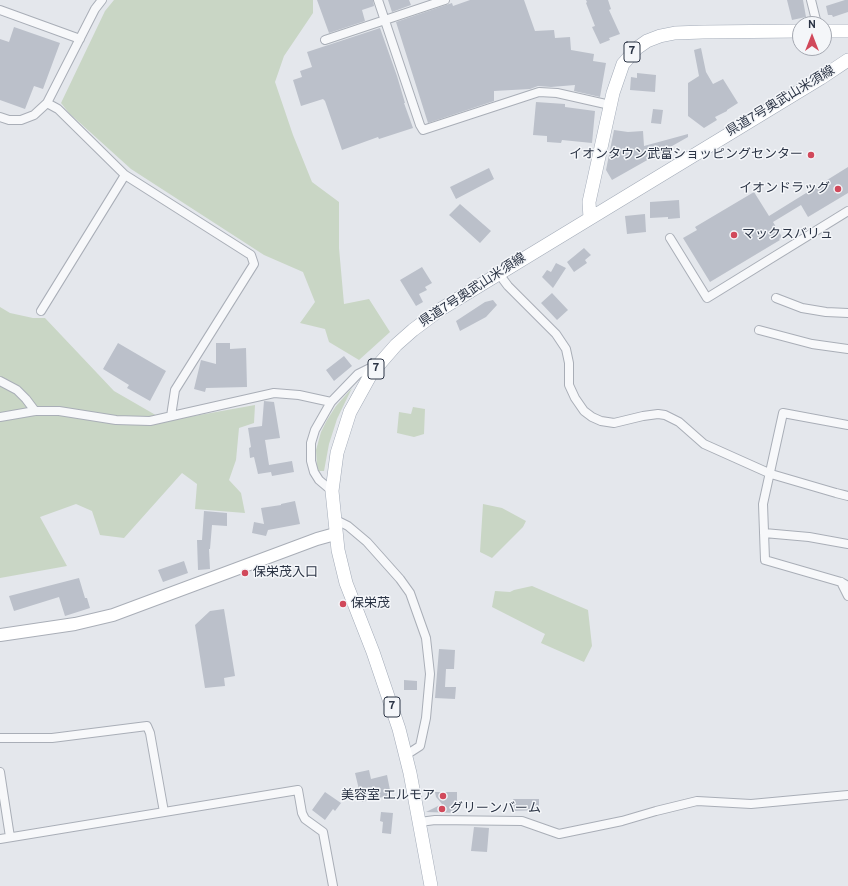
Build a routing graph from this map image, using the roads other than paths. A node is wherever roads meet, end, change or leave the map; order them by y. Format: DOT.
graph roads {
  1 [pos="102,0"];
  2 [pos="378,0"];
  3 [pos="445,0"];
  4 [pos="810,0"];
  5 [pos="0,10"];
  6 [pos="815,16"];
  7 [pos="385,20"];
  8 [pos="792,31"];
  9 [pos="832,31"];
  10 [pos="848,31"];
  11 [pos="80,39"];
  12 [pos="325,40"];
  13 [pos="848,60"];
  14 [pos="47,103"];
  15 [pos="610,105"];
  16 [pos="0,117"];
  17 [pos="125,175"];
  18 [pos="848,212"];
  19 [pos="590,218"];
  20 [pos="670,238"];
  21 [pos="499,274"];
  22 [pos="776,298"];
  23 [pos="41,311"];
  24 [pos="848,312"];
  25 [pos="759,330"];
  26 [pos="848,349"];
  27 [pos="382,361"];
  28 [pos="0,381"];
  29 [pos="331,402"];
  30 [pos="35,411"];
  31 [pos="171,416"];
  32 [pos="0,417"];
  33 [pos="848,425"];
  34 [pos="771,474"];
  35 [pos="332,491"];
  36 [pos="848,496"];
  37 [pos="334,519"];
  38 [pos="335,534"];
  39 [pos="764,534"];
  40 [pos="848,544"];
  41 [pos="844,584"];
  42 [pos="848,596"];
  43 [pos="0,635"];
  44 [pos="0,738"];
  45 [pos="406,755"];
  46 [pos="0,772"];
  47 [pos="848,795"];
  48 [pos="164,812"];
  49 [pos="420,822"];
  50 [pos="10,837"];
  51 [pos="0,839"];
  52 [pos="333,886"];
  53 [pos="431,886"];
  1 -- 11 [label="street"];
  2 -- 7 [label="street"];
  3 -- 7 [label="street"];
  4 -- 6 [label="street"];
  5 -- 11 [label="street"];
  7 -- 12 [label="street"];
  7 -- 15 [label="street"];
  8 -- 15 [label="main road, 7"];
  9 -- 10 [label="main road"];
  11 -- 14 [label="street"];
  13 -- 19 [label="main road, 県道7号奥武山米須線 / 7"];
  14 -- 16 [label="street"];
  14 -- 17 [label="street"];
  15 -- 19 [label="main road, 7"];
  17 -- 23 [label="street"];
  17 -- 31 [label="street"];
  18 -- 20 [label="street"];
  19 -- 21 [label="main road, 県道7号奥武山米須線 / 7"];
  21 -- 27 [label="main road, 県道7号奥武山米須線 / 7"];
  21 -- 34 [label="street"];
  22 -- 24 [label="street"];
  25 -- 26 [label="street"];
  27 -- 29 [label="street"];
  27 -- 35 [label="main road, 県道7号奥武山米須線 / 7"];
  28 -- 30 [label="street"];
  29 -- 31 [label="street"];
  29 -- 35 [label="street"];
  30 -- 31 [label="street"];
  30 -- 32 [label="street"];
  33 -- 34 [label="street"];
  34 -- 36 [label="street"];
  34 -- 39 [label="street"];
  35 -- 37 [label="main road, 県道7号奥武山米須線 / 7"];
  37 -- 38 [label="main road, 県道7号奥武山米須線 / 7"];
  37 -- 45 [label="street"];
  38 -- 43 [label="street"];
  38 -- 45 [label="main road, 県道7号奥武山米須線 / 7"];
  39 -- 40 [label="street"];
  39 -- 41 [label="street"];
  41 -- 42 [label="street"];
  44 -- 48 [label="street"];
  45 -- 49 [label="main road, 県道7号奥武山米須線 / 7"];
  46 -- 50 [label="street"];
  47 -- 49 [label="street"];
  48 -- 50 [label="street"];
  48 -- 52 [label="street"];
  49 -- 53 [label="main road, 県道7号奥武山米須線 / 7"];
  50 -- 51 [label="street"];
}
